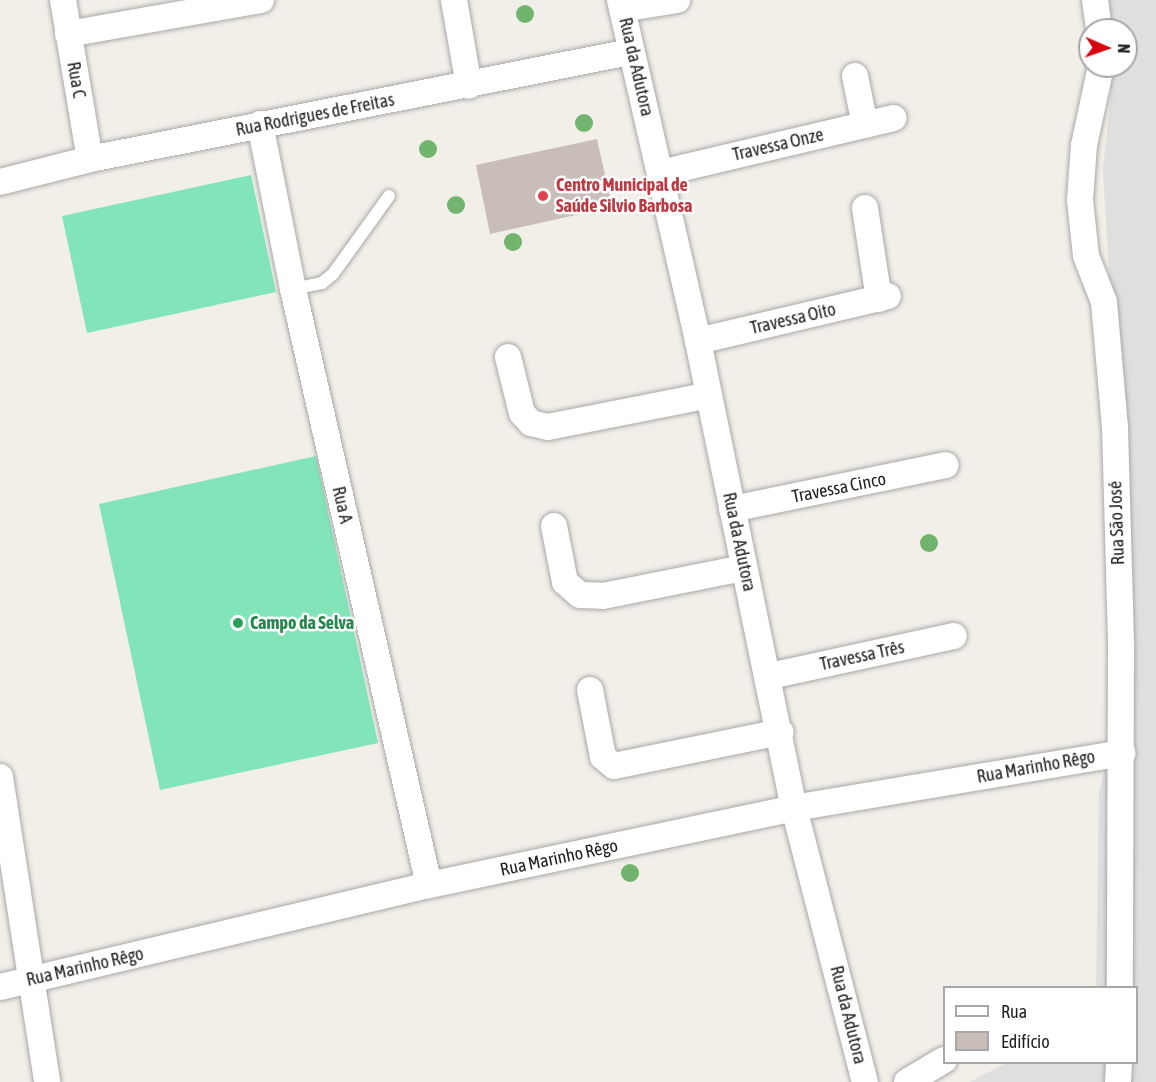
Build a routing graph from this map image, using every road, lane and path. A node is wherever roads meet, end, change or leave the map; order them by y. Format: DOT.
graph roads {
  1 [pos="63,0"];
  2 [pos="261,0"];
  3 [pos="454,0"];
  4 [pos="677,0"];
  5 [pos="1095,0"];
  6 [pos="621,4"];
  7 [pos="1097,18"];
  8 [pos="68,34"];
  9 [pos="630,52"];
  10 [pos="855,76"];
  11 [pos="1098,78"];
  12 [pos="469,86"];
  13 [pos="894,118"];
  14 [pos="260,124"];
  15 [pos="865,125"];
  16 [pos="90,159"];
  17 [pos="661,173"];
  18 [pos="0,182"];
  19 [pos="389,196"];
  20 [pos="865,208"];
  21 [pos="293,289"];
  22 [pos="698,341"];
  23 [pos="508,357"];
  24 [pos="709,395"];
  25 [pos="946,465"];
  26 [pos="732,509"];
  27 [pos="554,526"];
  28 [pos="743,568"];
  29 [pos="954,636"];
  30 [pos="770,676"];
  31 [pos="590,690"];
  32 [pos="781,732"];
  33 [pos="1122,753"];
  34 [pos="0,777"];
  35 [pos="794,808"];
  36 [pos="429,885"];
  37 [pos="34,980"];
  38 [pos="1120,986"];
  39 [pos="0,987"];
  40 [pos="943,1061"];
  41 [pos="1119,1064"];
  42 [pos="47,1082"];
  43 [pos="865,1082"];
  44 [pos="907,1082"];
  45 [pos="1118,1082"];
  1 -- 8 [label="street, Rua C"];
  2 -- 8 [label="street"];
  3 -- 12 [label="street"];
  4 -- 6 [label="street"];
  5 -- 7 [label="street"];
  6 -- 9 [label="street, Rua da Adutora"];
  8 -- 16 [label="street, Rua C"];
  9 -- 12 [label="street, Rua Rodrigues de Freitas"];
  9 -- 17 [label="street, Rua da Adutora"];
  10 -- 15 [label="street"];
  11 -- 33 [label="street, Rua São José"];
  12 -- 14 [label="street, Rua Rodrigues de Freitas"];
  13 -- 15 [label="street, Travessa Onze"];
  14 -- 16 [label="street, Rua Rodrigues de Freitas"];
  14 -- 21 [label="street, Rua A"];
  15 -- 17 [label="street, Travessa Onze"];
  16 -- 18 [label="street, Rua Rodrigues de Freitas"];
  17 -- 22 [label="street, Rua da Adutora"];
  19 -- 21 [label="lane"];
  20 -- 22 [label="street, Travessa Oito"];
  21 -- 36 [label="street, Rua A"];
  22 -- 24 [label="street, Rua da Adutora"];
  23 -- 24 [label="street"];
  24 -- 26 [label="street, Rua da Adutora"];
  25 -- 26 [label="street, Travessa Cinco"];
  26 -- 28 [label="street, Rua da Adutora"];
  27 -- 28 [label="street"];
  28 -- 30 [label="street, Rua da Adutora"];
  29 -- 30 [label="street, Travessa Três"];
  30 -- 32 [label="street, Rua da Adutora"];
  31 -- 32 [label="street"];
  32 -- 35 [label="street, Rua da Adutora"];
  33 -- 35 [label="street, Rua Marinho Rêgo"];
  33 -- 38 [label="street, Rua São José"];
  34 -- 37 [label="street"];
  35 -- 36 [label="street, Rua Marinho Rêgo"];
  35 -- 43 [label="street, Rua da Adutora"];
  36 -- 37 [label="street, Rua Marinho Rêgo"];
  37 -- 39 [label="street, Rua Marinho Rêgo"];
  37 -- 42 [label="street"];
  40 -- 44 [label="street"];
  41 -- 45 [label="street"];
}
